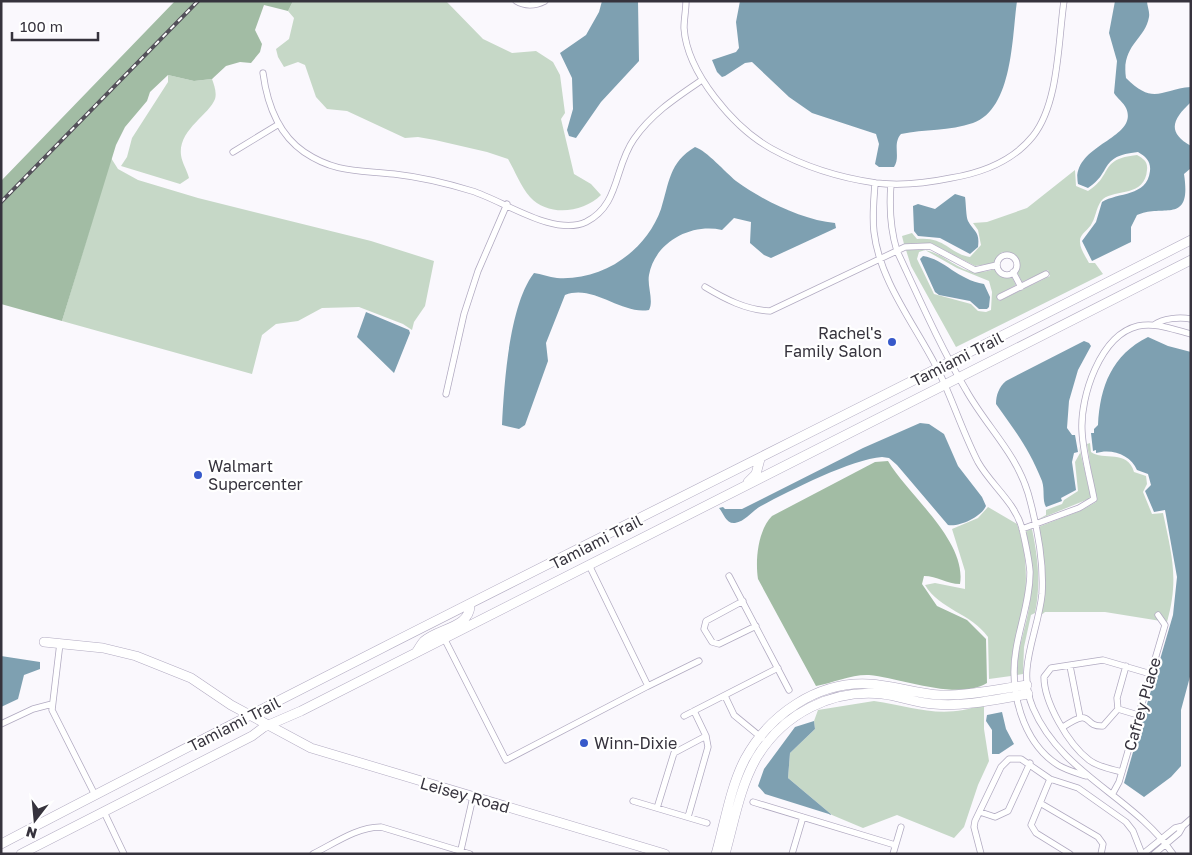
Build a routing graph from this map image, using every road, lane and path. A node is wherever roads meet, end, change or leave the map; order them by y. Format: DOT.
graph roads {
  1 [pos="516,1"];
  2 [pos="545,1"];
  3 [pos="686,1"];
  4 [pos="1064,1"];
  5 [pos="263,73"];
  6 [pos="702,80"];
  7 [pos="279,124"];
  8 [pos="233,152"];
  9 [pos="875,183"];
  10 [pos="891,184"];
  11 [pos="507,204"];
  12 [pos="1191,240"];
  13 [pos="897,251"];
  14 [pos="880,257"];
  15 [pos="1191,260"];
  16 [pos="997,265"];
  17 [pos="1013,272"];
  18 [pos="1046,274"];
  19 [pos="705,287"];
  20 [pos="1020,287"];
  21 [pos="1000,297"];
  22 [pos="1191,319"];
  23 [pos="1154,325"];
  24 [pos="1191,334"];
  25 [pos="951,362"];
  26 [pos="937,369"];
  27 [pos="959,377"];
  28 [pos="945,384"];
  29 [pos="446,394"];
  30 [pos="760,459"];
  31 [pos="742,487"];
  32 [pos="1035,524"];
  33 [pos="1022,529"];
  34 [pos="604,538"];
  35 [pos="589,565"];
  36 [pos="729,576"];
  37 [pos="743,601"];
  38 [pos="470,605"];
  39 [pos="1158,615"];
  40 [pos="756,626"];
  41 [pos="444,638"];
  42 [pos="44,642"];
  43 [pos="60,643"];
  44 [pos="417,652"];
  45 [pos="699,661"];
  46 [pos="1070,666"];
  47 [pos="1126,666"];
  48 [pos="778,668"];
  49 [pos="1150,674"];
  50 [pos="648,686"];
  51 [pos="1027,689"];
  52 [pos="789,690"];
  53 [pos="1015,691"];
  54 [pos="725,696"];
  55 [pos="52,704"];
  56 [pos="1118,708"];
  57 [pos="694,711"];
  58 [pos="250,715"];
  59 [pos="1138,715"];
  60 [pos="684,716"];
  61 [pos="1080,716"];
  62 [pos="1,724"];
  63 [pos="270,725"];
  64 [pos="1063,727"];
  65 [pos="706,736"];
  66 [pos="764,739"];
  67 [pos="1030,763"];
  68 [pos="1122,772"];
  69 [pos="1088,777"];
  70 [pos="1050,779"];
  71 [pos="1113,794"];
  72 [pos="95,795"];
  73 [pos="473,798"];
  74 [pos="633,801"];
  75 [pos="753,802"];
  76 [pos="1040,803"];
  77 [pos="657,808"];
  78 [pos="104,812"];
  79 [pos="980,812"];
  80 [pos="688,817"];
  81 [pos="803,817"];
  82 [pos="1191,819"];
  83 [pos="707,823"];
  84 [pos="901,827"];
  85 [pos="1164,841"];
  86 [pos="1,844"];
  87 [pos="895,845"];
  88 [pos="460,852"];
  89 [pos="21,854"];
  90 [pos="124,854"];
  91 [pos="313,854"];
  92 [pos="470,854"];
  93 [pos="664,854"];
  94 [pos="716,854"];
  95 [pos="725,854"];
  96 [pos="792,854"];
  97 [pos="892,854"];
  98 [pos="981,854"];
  99 [pos="1070,854"];
  100 [pos="1101,854"];
  101 [pos="1143,854"];
  102 [pos="1154,854"];
  103 [pos="1173,854"];
  1 -- 2 [label="street"];
  3 -- 6 [label="street"];
  4 -- 10 [label="street"];
  5 -- 7 [label="street"];
  6 -- 9 [label="street"];
  6 -- 11 [label="street"];
  7 -- 8 [label="street"];
  7 -- 11 [label="street"];
  9 -- 10 [label="street"];
  9 -- 14 [label="street"];
  10 -- 13 [label="street"];
  11 -- 29 [label="street"];
  12 -- 25 [label="main road, Tamiami Trail"];
  13 -- 14 [label="street"];
  13 -- 16 [label="street"];
  13 -- 25 [label="street"];
  14 -- 19 [label="street"];
  14 -- 26 [label="street"];
  15 -- 27 [label="main road, Tamiami Trail"];
  16 -- 17 [label="street"];
  16 -- 17 [label="street"];
  17 -- 20 [label="street"];
  18 -- 20 [label="street"];
  20 -- 21 [label="street"];
  22 -- 23 [label="street"];
  23 -- 24 [label="street"];
  23 -- 32 [label="street"];
  25 -- 26 [label="main road, Tamiami Trail"];
  25 -- 27 [label="street"];
  26 -- 28 [label="street"];
  26 -- 30 [label="main road, Tamiami Trail"];
  27 -- 28 [label="main road, Tamiami Trail"];
  27 -- 32 [label="street"];
  28 -- 31 [label="main road, Tamiami Trail"];
  28 -- 33 [label="street"];
  30 -- 31 [label="main road"];
  30 -- 34 [label="main road, Tamiami Trail"];
  31 -- 35 [label="main road, Tamiami Trail"];
  32 -- 33 [label="street"];
  32 -- 51 [label="street"];
  33 -- 53 [label="street"];
  34 -- 35 [label="main road"];
  34 -- 38 [label="main road, Tamiami Trail"];
  35 -- 41 [label="main road, Tamiami Trail"];
  35 -- 50 [label="street"];
  36 -- 37 [label="street"];
  37 -- 40 [label="street"];
  37 -- 40 [label="street"];
  38 -- 44 [label="main road"];
  38 -- 58 [label="main road, Tamiami Trail"];
  39 -- 49 [label="street, Cafrey Place"];
  40 -- 48 [label="street"];
  41 -- 44 [label="main road, Tamiami Trail"];
  41 -- 50 [label="street"];
  42 -- 43 [label="main road, Leisey Road"];
  43 -- 55 [label="street"];
  43 -- 58 [label="main road, Leisey Road"];
  44 -- 63 [label="main road, Tamiami Trail"];
  45 -- 50 [label="street"];
  46 -- 47 [label="street"];
  46 -- 61 [label="street"];
  46 -- 64 [label="street"];
  47 -- 49 [label="street"];
  47 -- 56 [label="street"];
  48 -- 52 [label="street"];
  48 -- 54 [label="street"];
  49 -- 59 [label="street, Cafrey Place"];
  51 -- 53 [label="main road"];
  51 -- 69 [label="street"];
  53 -- 66 [label="main road"];
  53 -- 69 [label="street"];
  54 -- 57 [label="street"];
  54 -- 66 [label="street"];
  55 -- 62 [label="street"];
  55 -- 72 [label="street"];
  56 -- 59 [label="street"];
  56 -- 61 [label="street"];
  57 -- 60 [label="street"];
  57 -- 65 [label="street"];
  58 -- 63 [label="main road, Leisey Road"];
  58 -- 72 [label="main road, Tamiami Trail"];
  59 -- 68 [label="street, Cafrey Place"];
  61 -- 64 [label="street"];
  63 -- 73 [label="main road, Leisey Road"];
  63 -- 78 [label="main road, Tamiami Trail"];
  64 -- 68 [label="street"];
  65 -- 77 [label="street"];
  65 -- 80 [label="street"];
  66 -- 94 [label="main road"];
  66 -- 95 [label="main road"];
  67 -- 70 [label="street"];
  67 -- 79 [label="street"];
  67 -- 79 [label="street"];
  68 -- 71 [label="street, Cafrey Place"];
  69 -- 71 [label="street"];
  70 -- 76 [label="street"];
  70 -- 101 [label="street"];
  71 -- 85 [label="street"];
  72 -- 86 [label="main road, Tamiami Trail"];
  73 -- 88 [label="street"];
  73 -- 93 [label="main road, Leisey Road"];
  74 -- 77 [label="street"];
  75 -- 81 [label="street"];
  76 -- 99 [label="street"];
  76 -- 100 [label="street"];
  77 -- 80 [label="street"];
  78 -- 89 [label="main road, Tamiami Trail"];
  78 -- 90 [label="street"];
  79 -- 98 [label="street"];
  80 -- 83 [label="street"];
  81 -- 87 [label="street"];
  81 -- 96 [label="street"];
  82 -- 85 [label="street"];
  84 -- 87 [label="street"];
  85 -- 101 [label="street"];
  85 -- 102 [label="street"];
  85 -- 103 [label="street"];
  87 -- 97 [label="street"];
  88 -- 91 [label="street"];
  88 -- 92 [label="street"];
}
